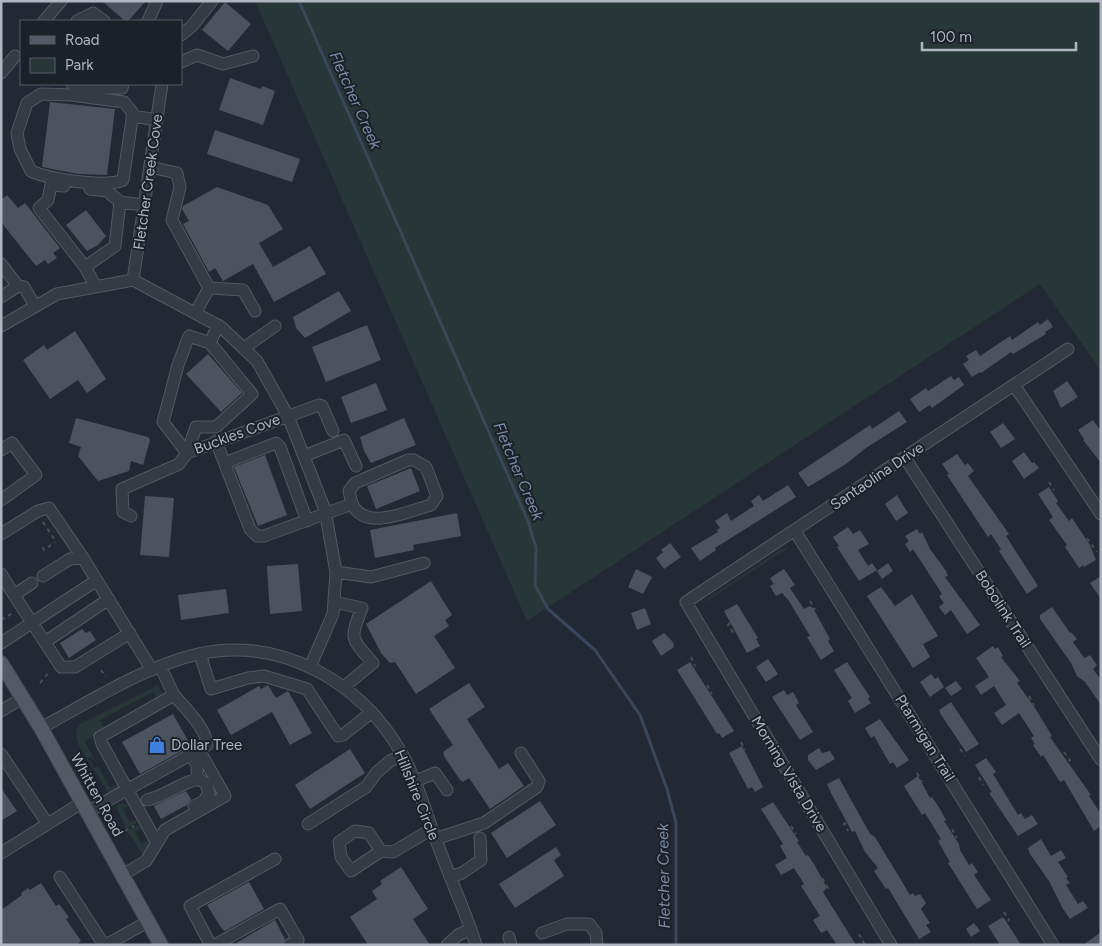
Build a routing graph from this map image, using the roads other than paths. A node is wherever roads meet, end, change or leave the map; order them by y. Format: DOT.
graph roads {
  1 [pos="61,1"];
  2 [pos="96,1"];
  3 [pos="156,1"];
  4 [pos="212,1"];
  5 [pos="93,13"];
  6 [pos="45,20"];
  7 [pos="79,20"];
  8 [pos="103,20"];
  9 [pos="148,20"];
  10 [pos="182,34"];
  11 [pos="15,56"];
  12 [pos="253,56"];
  13 [pos="182,62"];
  14 [pos="1,72"];
  15 [pos="80,85"];
  16 [pos="123,85"];
  17 [pos="162,85"];
  18 [pos="132,116"];
  19 [pos="157,120"];
  20 [pos="150,168"];
  21 [pos="120,202"];
  22 [pos="144,206"];
  23 [pos="1,264"];
  24 [pos="85,267"];
  25 [pos="133,280"];
  26 [pos="18,286"];
  27 [pos="96,287"];
  28 [pos="210,288"];
  29 [pos="1,296"];
  30 [pos="35,306"];
  31 [pos="255,311"];
  32 [pos="196,312"];
  33 [pos="1,325"];
  34 [pos="218,325"];
  35 [pos="275,326"];
  36 [pos="210,342"];
  37 [pos="244,348"];
  38 [pos="1068,349"];
  39 [pos="1014,385"];
  40 [pos="288,416"];
  41 [pos="333,431"];
  42 [pos="216,441"];
  43 [pos="1,450"];
  44 [pos="187,453"];
  45 [pos="304,456"];
  46 [pos="905,458"];
  47 [pos="225,463"];
  48 [pos="356,466"];
  49 [pos="1,500"];
  50 [pos="352,504"];
  51 [pos="326,514"];
  52 [pos="1101,514"];
  53 [pos="131,516"];
  54 [pos="306,521"];
  55 [pos="795,531"];
  56 [pos="1,534"];
  57 [pos="84,558"];
  58 [pos="424,563"];
  59 [pos="336,572"];
  60 [pos="1,574"];
  61 [pos="43,576"];
  62 [pos="97,580"];
  63 [pos="32,583"];
  64 [pos="14,595"];
  65 [pos="109,599"];
  66 [pos="334,602"];
  67 [pos="686,602"];
  68 [pos="32,623"];
  69 [pos="130,633"];
  70 [pos="44,642"];
  71 [pos="1,643"];
  72 [pos="200,654"];
  73 [pos="1,663"];
  74 [pos="310,667"];
  75 [pos="156,668"];
  76 [pos="345,686"];
  77 [pos="174,695"];
  78 [pos="23,698"];
  79 [pos="1,711"];
  80 [pos="372,712"];
  81 [pos="41,728"];
  82 [pos="195,753"];
  83 [pos="521,753"];
  84 [pos="1,754"];
  85 [pos="403,755"];
  86 [pos="1101,760"];
  87 [pos="197,772"];
  88 [pos="215,778"];
  89 [pos="414,782"];
  90 [pos="128,790"];
  91 [pos="447,790"];
  92 [pos="142,803"];
  93 [pos="86,807"];
  94 [pos="46,824"];
  95 [pos="308,824"];
  96 [pos="166,830"];
  97 [pos="433,834"];
  98 [pos="480,838"];
  99 [pos="157,843"];
  100 [pos="381,851"];
  101 [pos="1,853"];
  102 [pos="275,859"];
  103 [pos="124,874"];
  104 [pos="60,877"];
  105 [pos="450,877"];
  106 [pos="149,921"];
  107 [pos="471,929"];
  108 [pos="542,933"];
  109 [pos="209,944"];
  110 [pos="105,945"];
  111 [pos="161,945"];
  112 [pos="289,945"];
  113 [pos="447,945"];
  114 [pos="476,945"];
  115 [pos="597,945"];
  116 [pos="891,945"];
  117 [pos="1053,945"];
  1 -- 6 [label="street"];
  2 -- 5 [label="street"];
  3 -- 9 [label="street"];
  4 -- 10 [label="street"];
  5 -- 7 [label="street"];
  5 -- 8 [label="street"];
  11 -- 14 [label="street"];
  12 -- 13 [label="street"];
  15 -- 16 [label="street"];
  17 -- 19 [label="street, Fletcher Creek Cove"];
  18 -- 18 [label="street"];
  18 -- 19 [label="street"];
  19 -- 20 [label="street, Fletcher Creek Cove"];
  20 -- 22 [label="street, Fletcher Creek Cove"];
  20 -- 28 [label="street"];
  21 -- 22 [label="street"];
  21 -- 24 [label="street"];
  21 -- 24 [label="street"];
  22 -- 25 [label="street, Fletcher Creek Cove"];
  23 -- 26 [label="street"];
  24 -- 27 [label="street"];
  25 -- 27 [label="street"];
  25 -- 32 [label="street"];
  26 -- 29 [label="street"];
  26 -- 30 [label="street"];
  27 -- 30 [label="street"];
  28 -- 31 [label="street"];
  28 -- 32 [label="street"];
  30 -- 33 [label="street"];
  32 -- 34 [label="street"];
  34 -- 36 [label="street"];
  34 -- 37 [label="street"];
  35 -- 37 [label="street"];
  36 -- 44 [label="street"];
  36 -- 44 [label="street"];
  37 -- 40 [label="street"];
  38 -- 39 [label="street, Santaolina Drive"];
  39 -- 46 [label="street, Santaolina Drive"];
  39 -- 52 [label="street"];
  40 -- 41 [label="street, Buckles Cove"];
  40 -- 42 [label="street, Buckles Cove"];
  40 -- 45 [label="street"];
  42 -- 44 [label="street, Buckles Cove"];
  42 -- 47 [label="street"];
  43 -- 49 [label="street"];
  44 -- 53 [label="street"];
  45 -- 48 [label="street"];
  45 -- 51 [label="street"];
  46 -- 55 [label="street, Santaolina Drive"];
  46 -- 86 [label="street, Bobolink Trail"];
  47 -- 54 [label="street"];
  47 -- 54 [label="street"];
  50 -- 50 [label="street"];
  50 -- 51 [label="street"];
  51 -- 54 [label="street"];
  51 -- 59 [label="street"];
  55 -- 67 [label="street, Santaolina Drive"];
  55 -- 117 [label="street, Ptarmigan Trail"];
  56 -- 57 [label="street"];
  57 -- 61 [label="street"];
  57 -- 62 [label="street"];
  58 -- 59 [label="street"];
  59 -- 66 [label="street"];
  60 -- 64 [label="street"];
  62 -- 65 [label="street"];
  62 -- 68 [label="street"];
  63 -- 64 [label="street"];
  64 -- 68 [label="street"];
  65 -- 69 [label="street"];
  65 -- 70 [label="street"];
  66 -- 74 [label="street"];
  66 -- 76 [label="street"];
  67 -- 116 [label="street, Morning Vista Drive"];
  68 -- 70 [label="street"];
  68 -- 71 [label="street"];
  69 -- 70 [label="street"];
  69 -- 75 [label="street"];
  72 -- 74 [label="street, Hillshire Circle"];
  72 -- 75 [label="street, Hillshire Circle"];
  72 -- 80 [label="street"];
  73 -- 78 [label="main road, Whitten Road"];
  74 -- 76 [label="street, Hillshire Circle"];
  75 -- 77 [label="street"];
  75 -- 81 [label="street, Hillshire Circle"];
  76 -- 80 [label="street, Hillshire Circle"];
  77 -- 82 [label="street"];
  77 -- 90 [label="street"];
  78 -- 79 [label="street"];
  78 -- 81 [label="main road, Whitten Road"];
  80 -- 85 [label="street, Hillshire Circle"];
  81 -- 93 [label="main road, Whitten Road"];
  82 -- 87 [label="street"];
  82 -- 88 [label="street"];
  82 -- 90 [label="street"];
  83 -- 97 [label="street"];
  84 -- 94 [label="street"];
  85 -- 89 [label="street, Hillshire Circle"];
  85 -- 95 [label="street"];
  87 -- 88 [label="street"];
  87 -- 92 [label="street"];
  88 -- 96 [label="street"];
  89 -- 91 [label="street"];
  89 -- 97 [label="street, Hillshire Circle"];
  90 -- 92 [label="street"];
  90 -- 93 [label="street"];
  92 -- 96 [label="street"];
  92 -- 99 [label="street"];
  93 -- 94 [label="street"];
  93 -- 103 [label="main road, Whitten Road"];
  94 -- 101 [label="street"];
  96 -- 99 [label="street"];
  97 -- 100 [label="street"];
  97 -- 105 [label="street, Hillshire Circle"];
  98 -- 105 [label="street"];
  99 -- 103 [label="street"];
  102 -- 109 [label="street"];
  103 -- 106 [label="main road, Whitten Road"];
  104 -- 110 [label="street"];
  105 -- 107 [label="street, Hillshire Circle"];
  106 -- 110 [label="street"];
  106 -- 111 [label="main road, Whitten Road"];
  107 -- 113 [label="street"];
  107 -- 114 [label="street, Hillshire Circle"];
  108 -- 115 [label="street"];
  109 -- 112 [label="street"];
}
